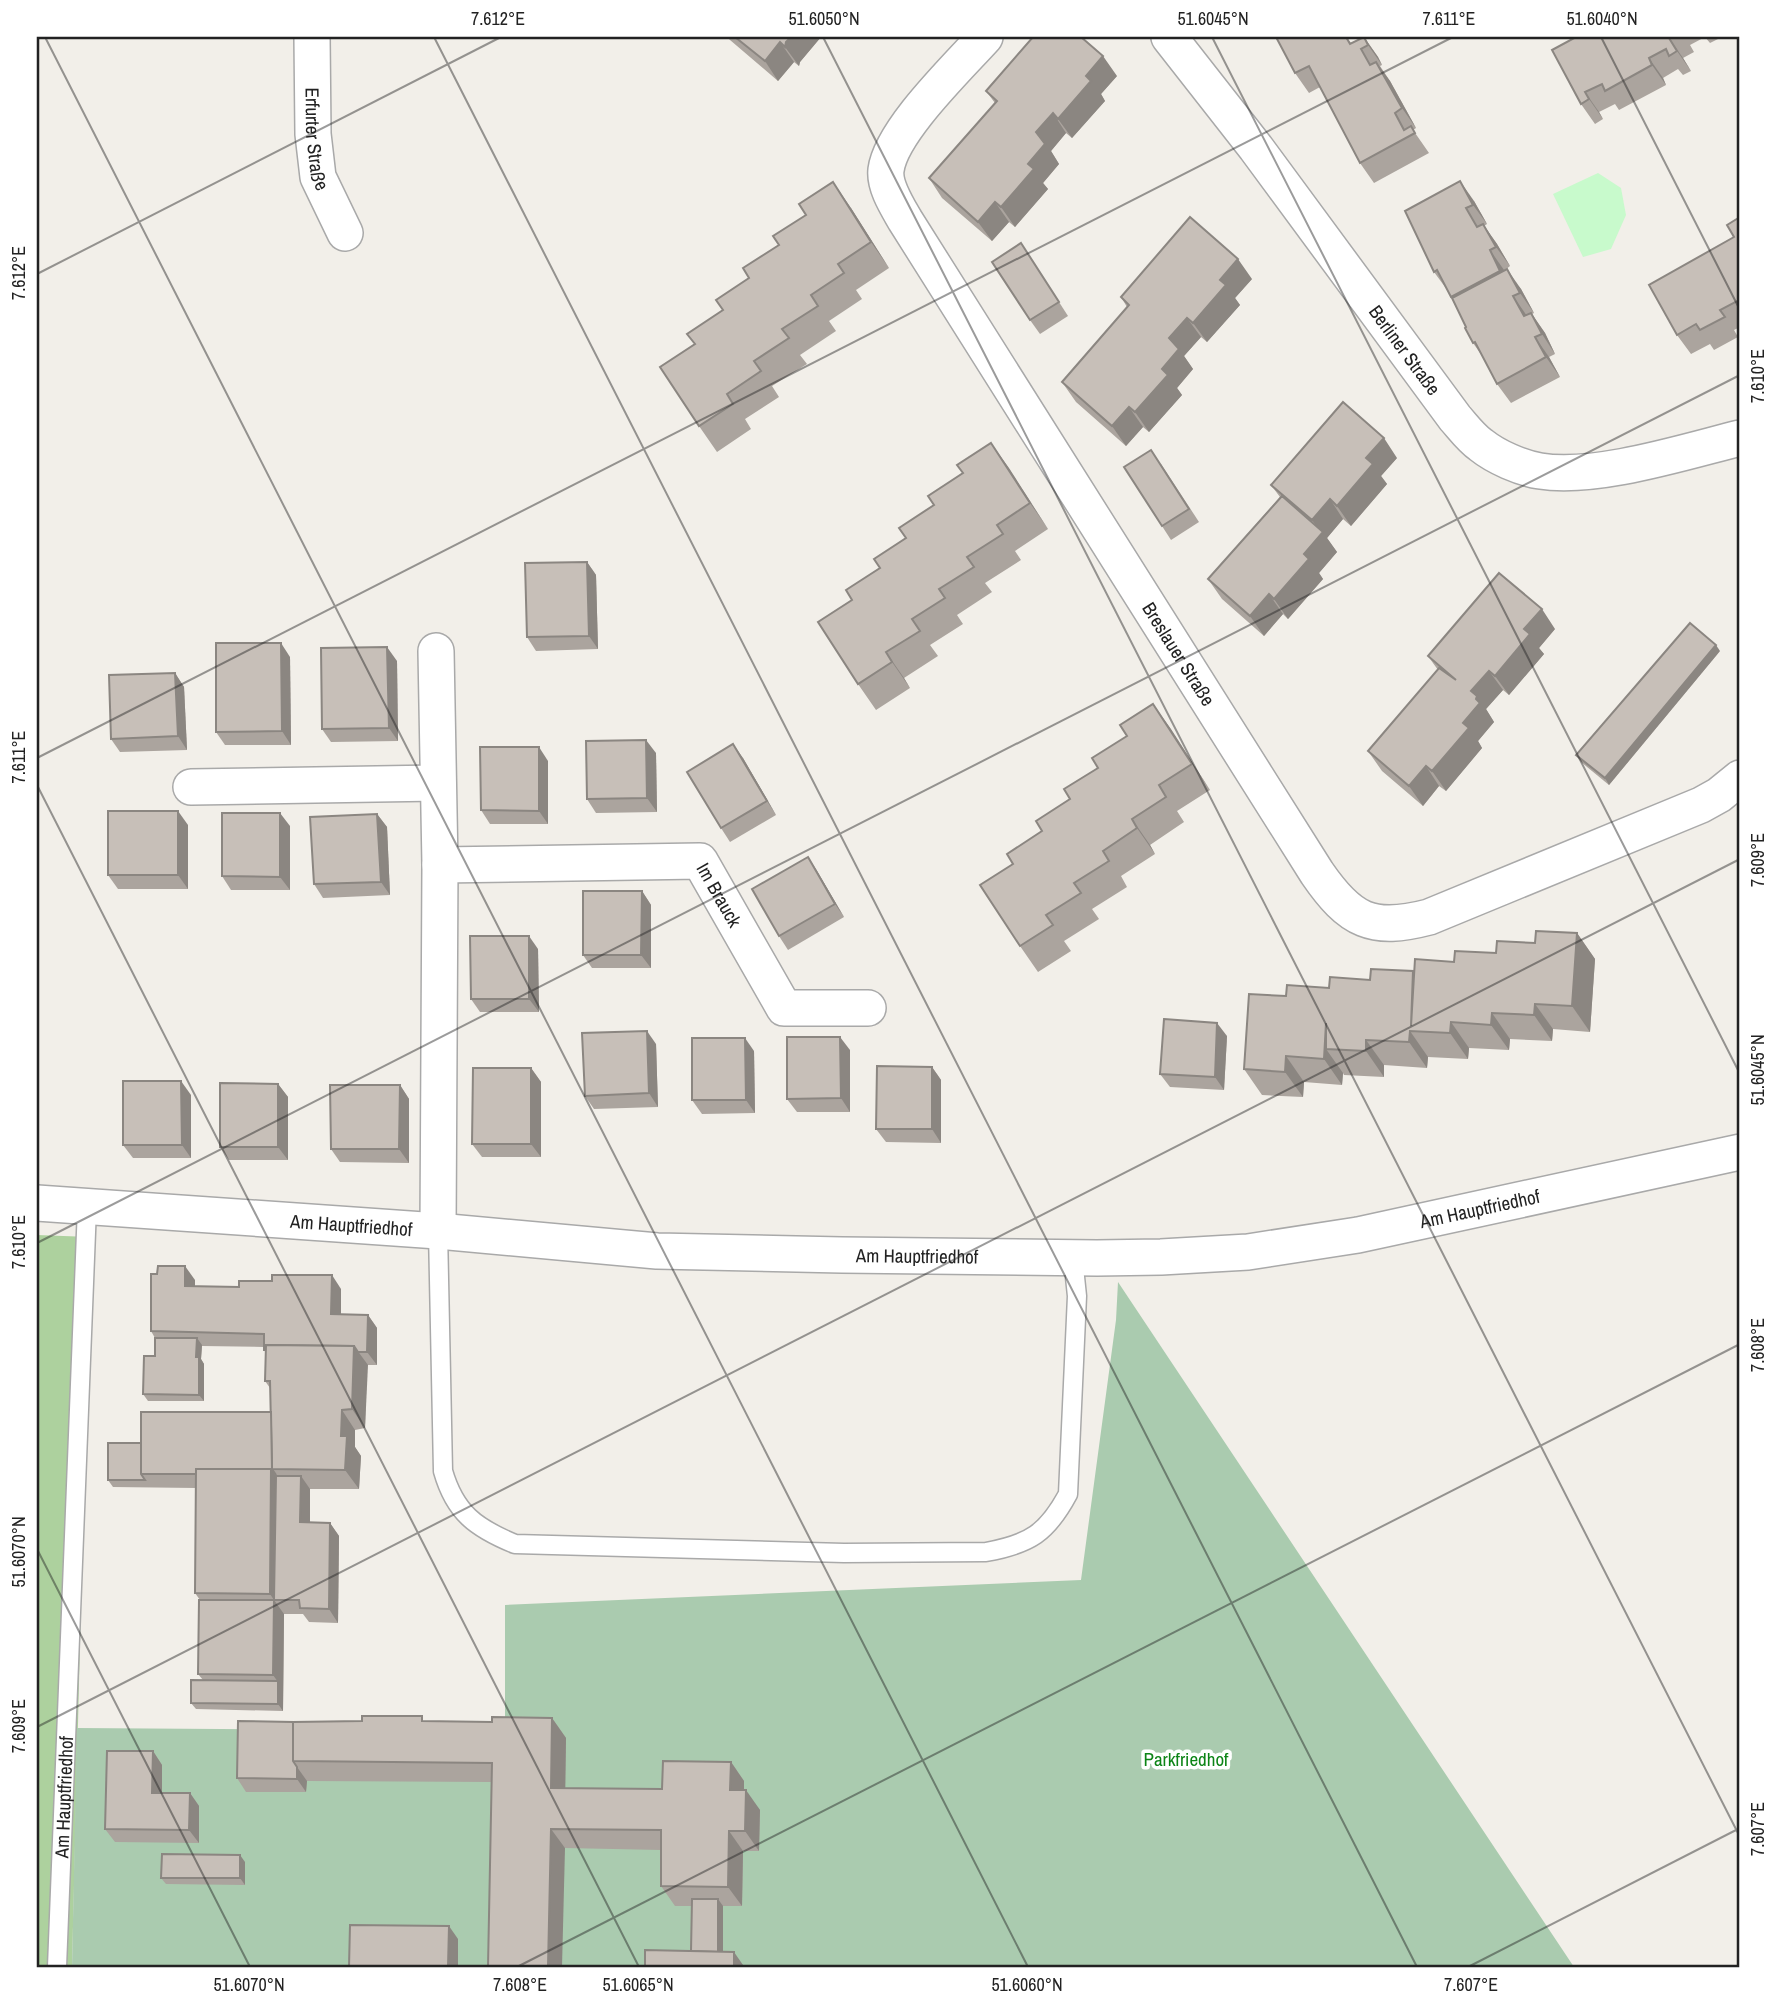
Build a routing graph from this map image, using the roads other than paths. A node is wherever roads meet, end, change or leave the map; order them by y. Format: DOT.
graph roads {
  1 [pos="312,37"];
  2 [pos="985,37"];
  3 [pos="1169,37"];
  4 [pos="345,233"];
  5 [pos="1740,438"];
  6 [pos="436,651"];
  7 [pos="1740,778"];
  8 [pos="438,783"];
  9 [pos="191,787"];
  10 [pos="440,865"];
  11 [pos="868,1008"];
  12 [pos="1740,1152"];
  13 [pos="37,1203"];
  14 [pos="87,1207"];
  15 [pos="438,1231"];
  16 [pos="1073,1258"];
  17 [pos="57,1967"];
  1 -- 4 [label="street, Erfurter Straße"];
  2 -- 7 [label="street, Breslauer Straße"];
  3 -- 5 [label="street, Berliner Straße"];
  6 -- 8 [label="street"];
  8 -- 9 [label="street"];
  8 -- 10 [label="street"];
  10 -- 11 [label="street, Im Brauck"];
  10 -- 15 [label="street"];
  12 -- 16 [label="street, Am Hauptfriedhof"];
  13 -- 14 [label="street, Am Hauptfriedhof"];
  14 -- 15 [label="street, Am Hauptfriedhof"];
  14 -- 17 [label="lane, Am Hauptfriedhof"];
  15 -- 16 [label="street, Am Hauptfriedhof"];
  15 -- 16 [label="lane"];
}
